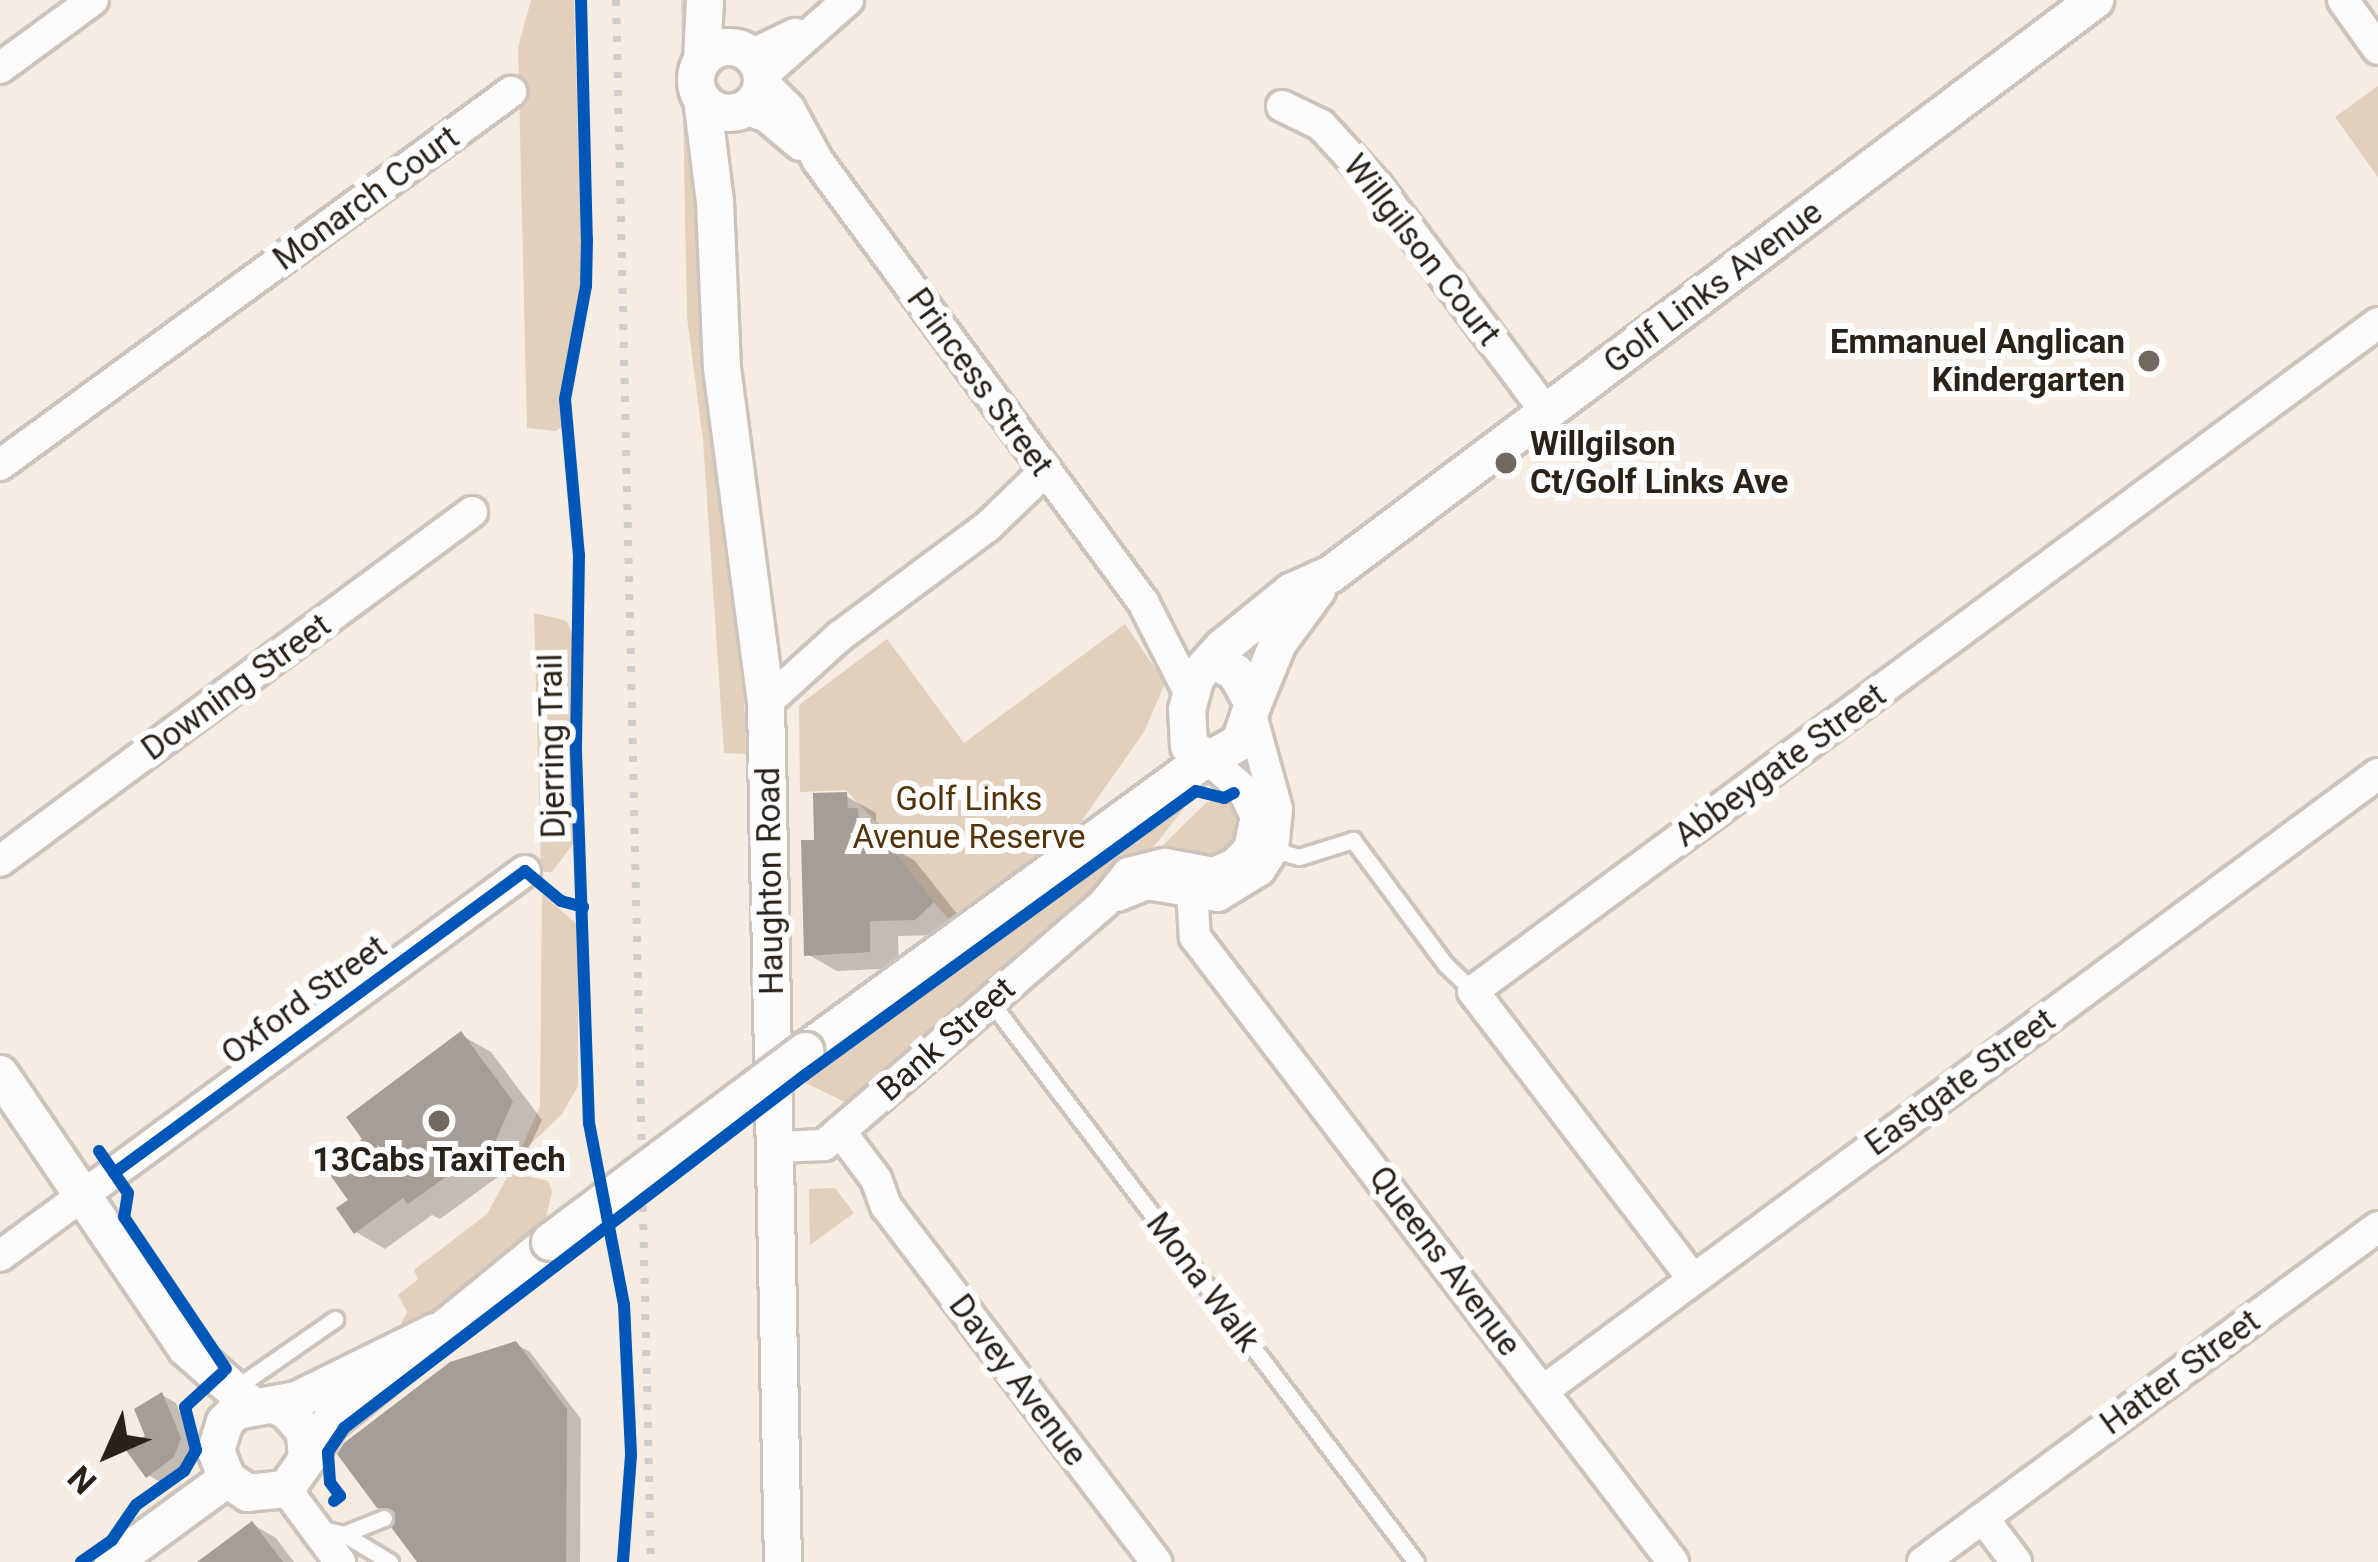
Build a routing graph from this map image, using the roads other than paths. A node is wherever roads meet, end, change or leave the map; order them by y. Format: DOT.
graph roads {
  1 [pos="93,0"];
  2 [pos="710,0"];
  3 [pos="848,0"];
  4 [pos="2095,0"];
  5 [pos="2343,0"];
  6 [pos="2378,49"];
  7 [pos="0,68"];
  8 [pos="742,83"];
  9 [pos="511,92"];
  10 [pos="1282,106"];
  11 [pos="2378,323"];
  12 [pos="1546,412"];
  13 [pos="0,465"];
  14 [pos="1052,479"];
  15 [pos="472,512"];
  16 [pos="1331,574"];
  17 [pos="1143,602"];
  18 [pos="1212,660"];
  19 [pos="764,685"];
  20 [pos="1252,710"];
  21 [pos="1188,711"];
  22 [pos="1206,760"];
  23 [pos="2378,774"];
  24 [pos="1263,846"];
  25 [pos="0,861"];
  26 [pos="1070,862"];
  27 [pos="526,871"];
  28 [pos="1208,884"];
  29 [pos="1473,991"];
  30 [pos="990,1001"];
  31 [pos="0,1074"];
  32 [pos="832,1138"];
  33 [pos="777,1147"];
  34 [pos="84,1195"];
  35 [pos="2378,1226"];
  36 [pos="0,1256"];
  37 [pos="1693,1279"];
  38 [pos="335,1319"];
  39 [pos="435,1332"];
  40 [pos="186,1348"];
  41 [pos="1544,1390"];
  42 [pos="252,1400"];
  43 [pos="218,1436"];
  44 [pos="307,1459"];
  45 [pos="226,1479"];
  46 [pos="286,1490"];
  47 [pos="384,1518"];
  48 [pos="1983,1518"];
  49 [pos="334,1542"];
  50 [pos="113,1562"];
  51 [pos="322,1562"];
  52 [pos="390,1562"];
  53 [pos="783,1562"];
  54 [pos="1156,1562"];
  55 [pos="1416,1562"];
  56 [pos="1673,1562"];
  57 [pos="1923,1562"];
  58 [pos="2016,1562"];
  1 -- 7 [label="street"];
  2 -- 8 [label="street"];
  2 -- 8 [label="street"];
  3 -- 8 [label="street"];
  4 -- 12 [label="street, Golf Links Avenue"];
  5 -- 6 [label="street"];
  8 -- 14 [label="street, Princess Street"];
  8 -- 19 [label="street, Haughton Road"];
  9 -- 13 [label="street, Monarch Court"];
  10 -- 12 [label="street, Willgilson Court"];
  11 -- 29 [label="street, Abbeygate Street"];
  12 -- 16 [label="street, Golf Links Avenue"];
  14 -- 17 [label="street, Princess Street"];
  14 -- 19 [label="street"];
  15 -- 25 [label="street, Downing Street"];
  16 -- 18 [label="street, Golf Links Avenue"];
  16 -- 20 [label="street, Golf Links Avenue"];
  17 -- 18 [label="street, Princess Street"];
  17 -- 21 [label="street, Princess Street"];
  18 -- 20 [label="street"];
  18 -- 21 [label="street, Golf Links Avenue"];
  19 -- 33 [label="street, Haughton Road"];
  20 -- 22 [label="street, Golf Links Avenue"];
  20 -- 24 [label="street"];
  21 -- 22 [label="street"];
  21 -- 26 [label="street"];
  22 -- 24 [label="street"];
  22 -- 26 [label="street"];
  23 -- 37 [label="street, Eastgate Street"];
  24 -- 28 [label="street"];
  24 -- 29 [label="lane"];
  26 -- 39 [label="street, bridge"];
  27 -- 34 [label="street, Oxford Street"];
  28 -- 30 [label="street, Bank Street"];
  28 -- 41 [label="street, Queens Avenue"];
  29 -- 37 [label="street"];
  30 -- 32 [label="street, Bank Street"];
  30 -- 55 [label="lane, Mona Walk"];
  31 -- 34 [label="street"];
  32 -- 33 [label="street"];
  32 -- 54 [label="street, Davey Avenue"];
  33 -- 53 [label="street, Haughton Road"];
  34 -- 36 [label="street, Oxford Street"];
  34 -- 40 [label="street"];
  35 -- 48 [label="street, Hatter Street"];
  37 -- 41 [label="street, Eastgate Street"];
  38 -- 42 [label="lane"];
  39 -- 42 [label="street"];
  39 -- 44 [label="street"];
  40 -- 42 [label="street"];
  40 -- 43 [label="street"];
  41 -- 56 [label="street, Queens Avenue"];
  42 -- 43 [label="street"];
  42 -- 44 [label="street"];
  43 -- 45 [label="street"];
  44 -- 46 [label="street"];
  45 -- 46 [label="street"];
  45 -- 50 [label="street"];
  46 -- 49 [label="street"];
  47 -- 49 [label="lane"];
  48 -- 57 [label="street, Hatter Street"];
  48 -- 58 [label="street"];
  49 -- 51 [label="lane"];
  49 -- 52 [label="lane"];
}
